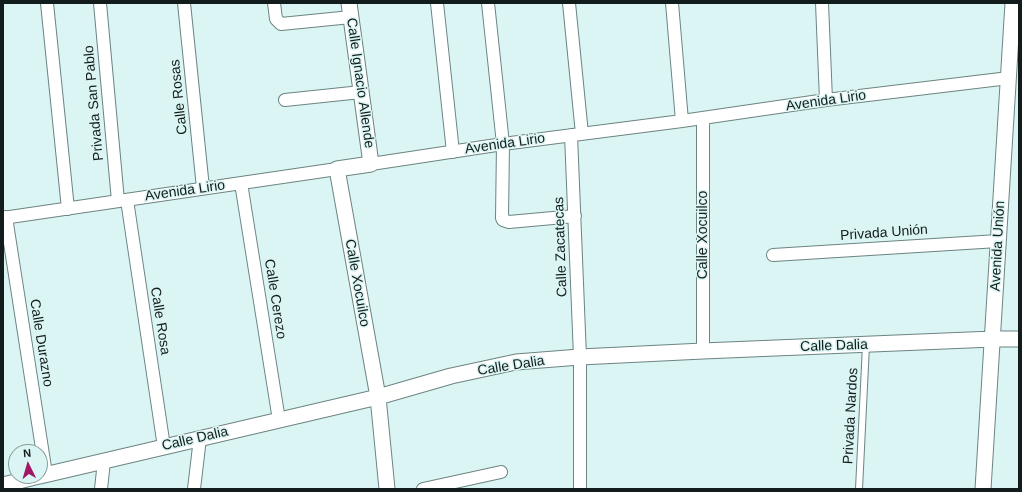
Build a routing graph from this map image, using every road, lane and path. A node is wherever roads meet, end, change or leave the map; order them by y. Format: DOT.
graph roads {
  1 [pos="47,3"];
  2 [pos="100,3"];
  3 [pos="184,3"];
  4 [pos="274,3"];
  5 [pos="437,3"];
  6 [pos="488,3"];
  7 [pos="569,3"];
  8 [pos="672,3"];
  9 [pos="822,3"];
  10 [pos="1013,3"];
  11 [pos="350,10"];
  12 [pos="1009,78"];
  13 [pos="361,92"];
  14 [pos="285,100"];
  15 [pos="826,100"];
  16 [pos="704,118"];
  17 [pos="682,121"];
  18 [pos="577,135"];
  19 [pos="503,144"];
  20 [pos="453,152"];
  21 [pos="371,164"];
  22 [pos="337,169"];
  23 [pos="241,183"];
  24 [pos="203,188"];
  25 [pos="123,200"];
  26 [pos="68,209"];
  27 [pos="575,216"];
  28 [pos="5,217"];
  29 [pos="998,241"];
  30 [pos="773,255"];
  31 [pos="993,339"];
  32 [pos="1019,339"];
  33 [pos="866,345"];
  34 [pos="703,351"];
  35 [pos="580,357"];
  36 [pos="378,397"];
  37 [pos="279,420"];
  38 [pos="200,438"];
  39 [pos="38,444"];
  40 [pos="164,447"];
  41 [pos="104,461"];
  42 [pos="501,472"];
  43 [pos="48,474"];
  44 [pos="101,489"];
  45 [pos="194,489"];
  46 [pos="387,489"];
  47 [pos="423,489"];
  48 [pos="580,489"];
  49 [pos="859,489"];
  50 [pos="983,489"];
  1 -- 26 [label="street"];
  2 -- 25 [label="street, Privada San Pablo"];
  3 -- 24 [label="street, Calle Rosas"];
  4 -- 11 [label="street"];
  5 -- 20 [label="street"];
  6 -- 19 [label="street"];
  7 -- 18 [label="street, Calle Zacatecas"];
  8 -- 17 [label="street"];
  9 -- 15 [label="street"];
  10 -- 12 [label="street, Avenida Unión"];
  11 -- 13 [label="street, Calle Ignacio Allende"];
  12 -- 15 [label="street, Avenida Lirio"];
  12 -- 29 [label="street, Avenida Unión"];
  13 -- 14 [label="street"];
  13 -- 21 [label="street, Calle Ignacio Allende"];
  15 -- 16 [label="street, Avenida Lirio"];
  16 -- 17 [label="street, Avenida Lirio"];
  16 -- 34 [label="street, Calle Xocuilco"];
  17 -- 18 [label="street, Avenida Lirio"];
  18 -- 19 [label="street, Avenida Lirio"];
  18 -- 27 [label="street, Calle Zacatecas"];
  19 -- 20 [label="street, Avenida Lirio"];
  19 -- 27 [label="street"];
  20 -- 21 [label="street, Avenida Lirio"];
  21 -- 22 [label="street, Avenida Lirio"];
  22 -- 23 [label="street, Avenida Lirio"];
  22 -- 36 [label="street, Calle Xocuilco"];
  23 -- 24 [label="street, Avenida Lirio"];
  23 -- 37 [label="street, Calle Cerezo"];
  24 -- 25 [label="street, Avenida Lirio"];
  25 -- 26 [label="street, Avenida Lirio"];
  25 -- 40 [label="street, Calle Rosa"];
  26 -- 28 [label="street, Avenida Lirio"];
  27 -- 35 [label="street, Calle Zacatecas"];
  28 -- 39 [label="street, Calle Durazno"];
  29 -- 30 [label="street, Privada Unión"];
  29 -- 31 [label="street, Avenida Unión"];
  31 -- 32 [label="street, Calle Dalia"];
  31 -- 33 [label="street, Calle Dalia"];
  31 -- 50 [label="street, Avenida Unión"];
  33 -- 34 [label="street, Calle Dalia"];
  33 -- 49 [label="lane, Privada Nardos"];
  34 -- 35 [label="street, Calle Dalia"];
  35 -- 36 [label="street, Calle Dalia"];
  35 -- 48 [label="street, Calle Zacatecas"];
  36 -- 37 [label="street, Calle Dalia"];
  36 -- 46 [label="street"];
  37 -- 38 [label="street, Calle Dalia"];
  38 -- 40 [label="street, Calle Dalia"];
  38 -- 45 [label="street"];
  40 -- 41 [label="street, Calle Dalia"];
  41 -- 43 [label="street, Calle Dalia"];
  41 -- 44 [label="street"];
  42 -- 47 [label="street"];
}
